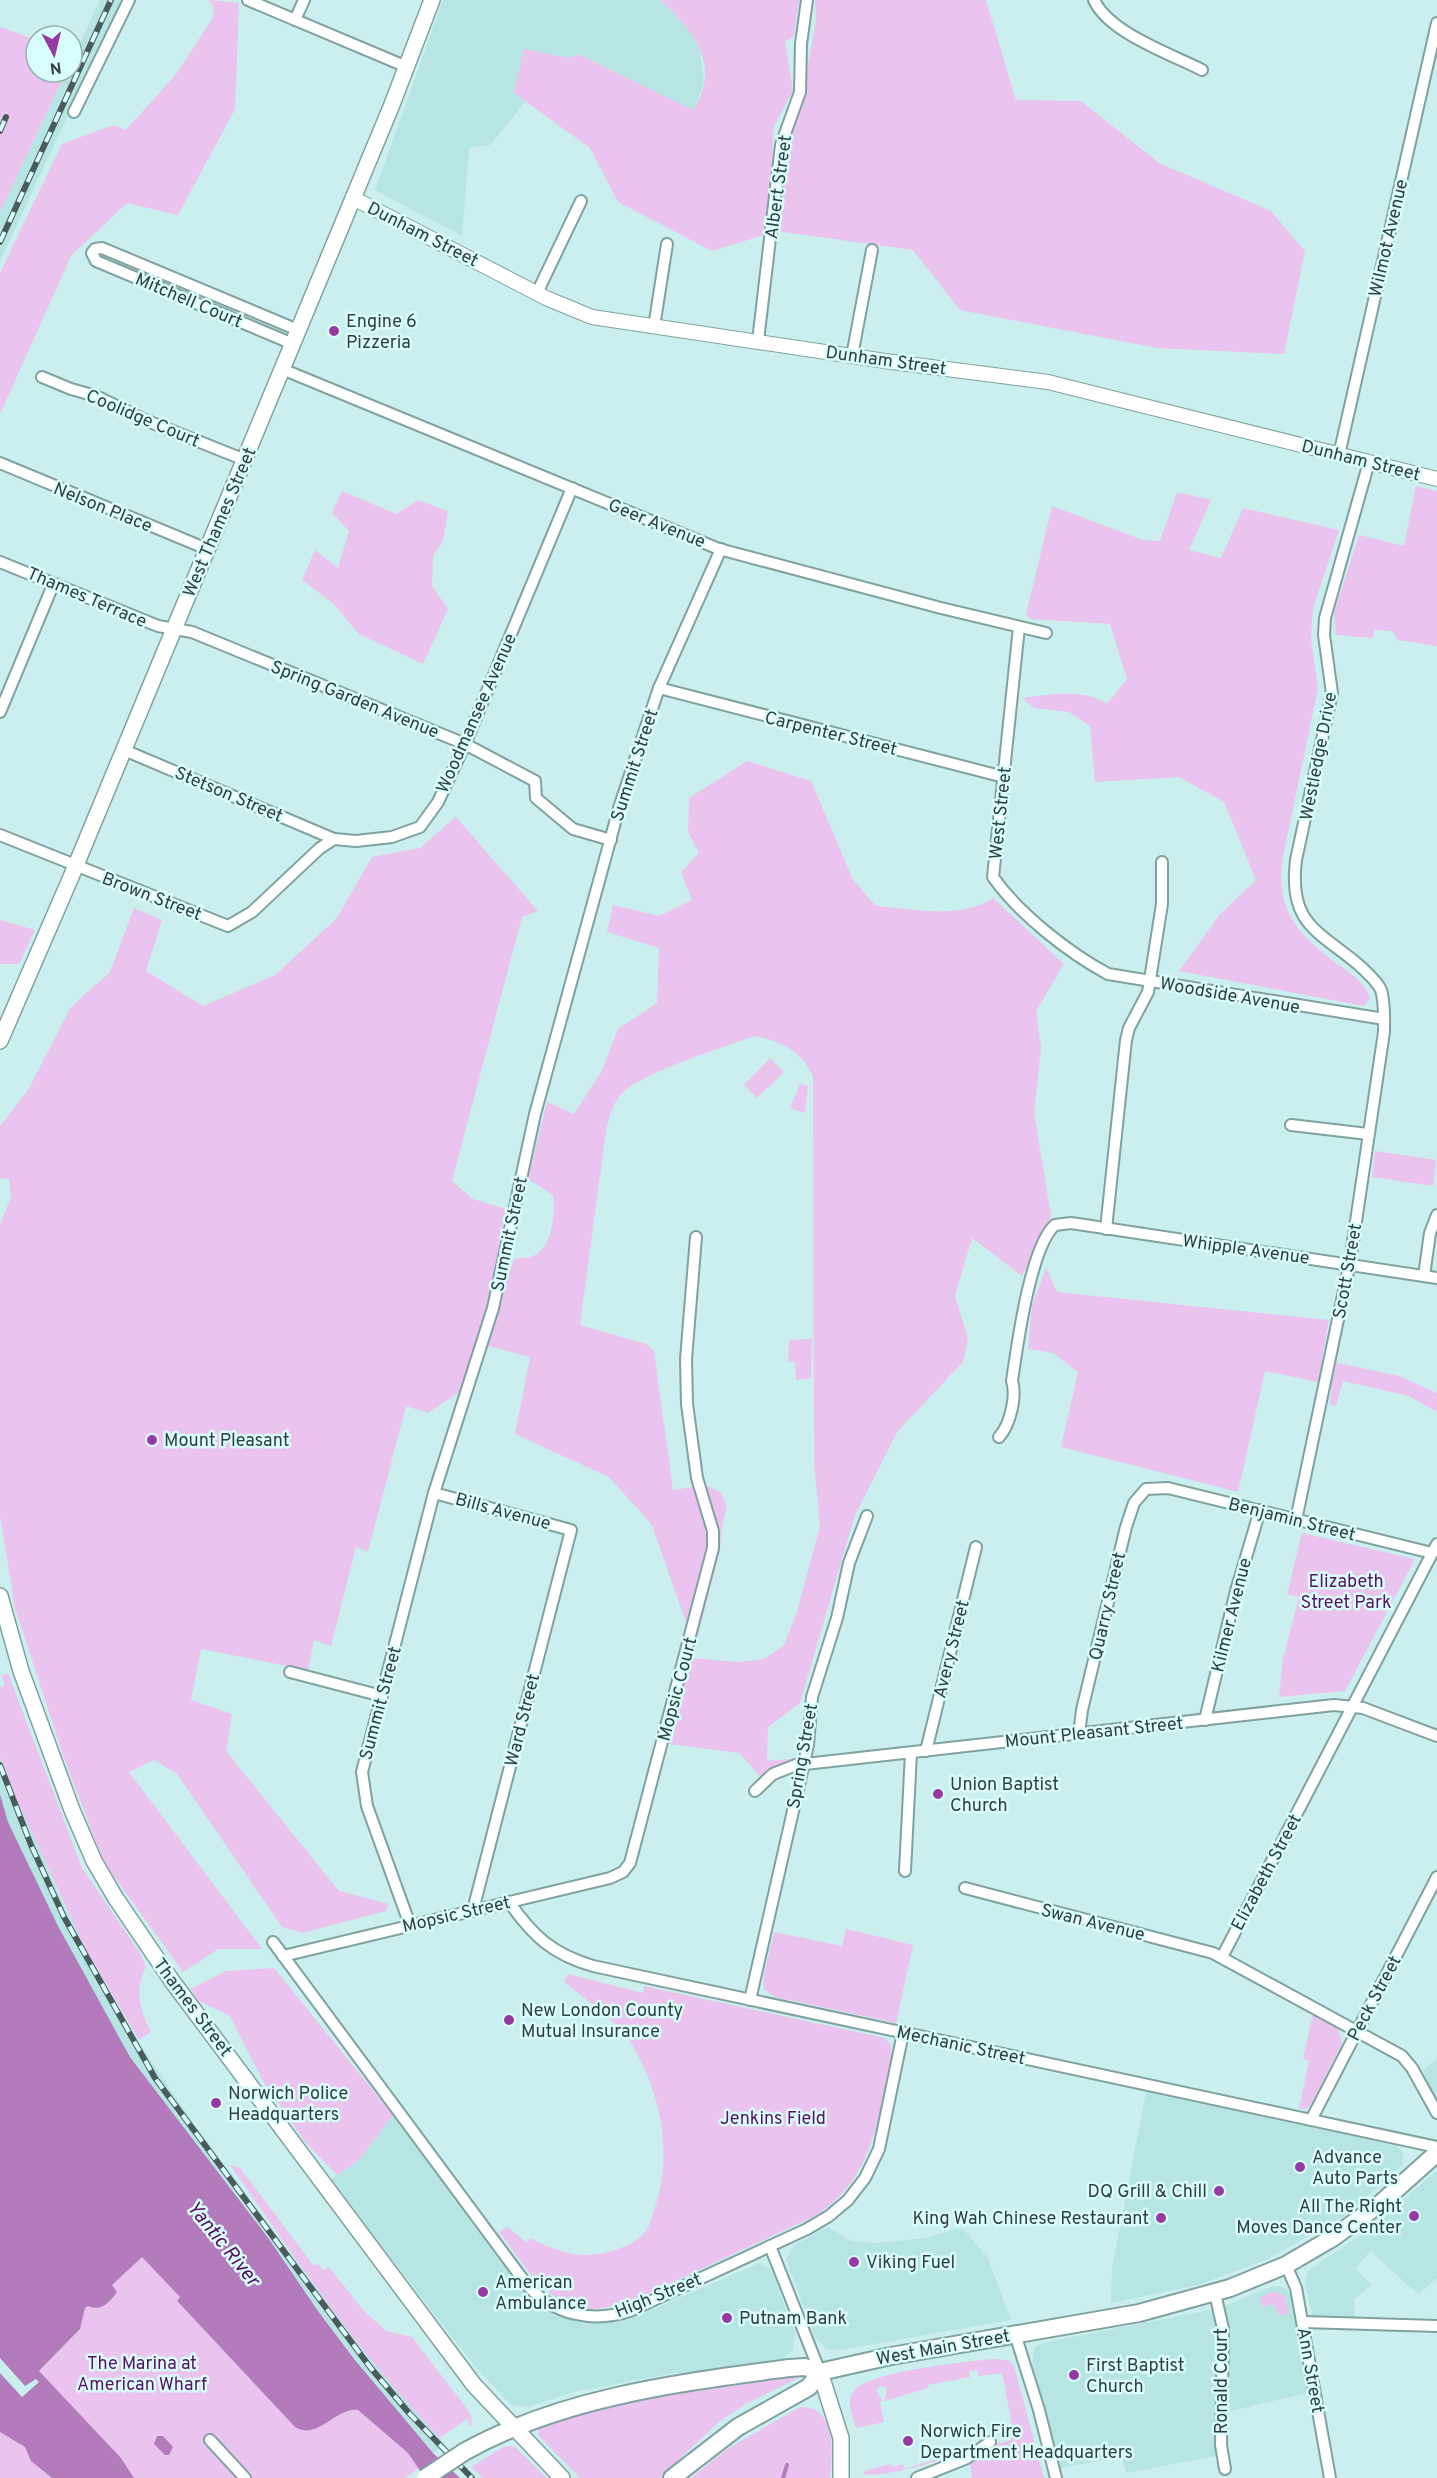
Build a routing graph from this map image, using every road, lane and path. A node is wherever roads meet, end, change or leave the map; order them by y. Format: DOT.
graph roads {
  1 [pos="129,0"];
  2 [pos="248,0"];
  3 [pos="303,0"];
  4 [pos="432,0"];
  5 [pos="807,0"];
  6 [pos="1094,0"];
  7 [pos="295,20"];
  8 [pos="1437,22"];
  9 [pos="407,67"];
  10 [pos="1202,70"];
  11 [pos="74,112"];
  12 [pos="353,198"];
  13 [pos="581,201"];
  14 [pos="667,244"];
  15 [pos="872,250"];
  16 [pos="93,251"];
  17 [pos="537,293"];
  18 [pos="654,327"];
  19 [pos="296,337"];
  20 [pos="758,341"];
  21 [pos="852,356"];
  22 [pos="282,369"];
  23 [pos="42,376"];
  24 [pos="1340,454"];
  25 [pos="245,460"];
  26 [pos="1369,462"];
  27 [pos="0,463"];
  28 [pos="1437,479"];
  29 [pos="572,489"];
  30 [pos="207,549"];
  31 [pos="720,549"];
  32 [pos="0,562"];
  33 [pos="54,585"];
  34 [pos="1019,627"];
  35 [pos="175,628"];
  36 [pos="1046,633"];
  37 [pos="659,688"];
  38 [pos="0,712"];
  39 [pos="465,744"];
  40 [pos="124,750"];
  41 [pos="1004,777"];
  42 [pos="0,835"];
  43 [pos="334,839"];
  44 [pos="611,840"];
  45 [pos="1162,862"];
  46 [pos="76,866"];
  47 [pos="1150,981"];
  48 [pos="1384,1019"];
  49 [pos="0,1041"];
  50 [pos="1291,1125"];
  51 [pos="1368,1134"];
  52 [pos="1437,1215"];
  53 [pos="1106,1228"];
  54 [pos="696,1237"];
  55 [pos="1350,1264"];
  56 [pos="1424,1276"];
  57 [pos="1437,1278"];
  58 [pos="999,1437"];
  59 [pos="1151,1487"];
  60 [pos="434,1493"];
  61 [pos="1260,1510"];
  62 [pos="867,1516"];
  63 [pos="1296,1520"];
  64 [pos="571,1530"];
  65 [pos="976,1547"];
  66 [pos="1435,1549"];
  67 [pos="0,1596"];
  68 [pos="290,1672"];
  69 [pos="382,1696"];
  70 [pos="1352,1706"];
  71 [pos="1205,1720"];
  72 [pos="1079,1734"];
  73 [pos="1437,1736"];
  74 [pos="926,1751"];
  75 [pos="911,1753"];
  76 [pos="803,1765"];
  77 [pos="755,1791"];
  78 [pos="627,1868"];
  79 [pos="905,1871"];
  80 [pos="1437,1877"];
  81 [pos="965,1888"];
  82 [pos="508,1902"];
  83 [pos="474,1910"];
  84 [pos="410,1925"];
  85 [pos="273,1942"];
  86 [pos="283,1956"];
  87 [pos="1221,1957"];
  88 [pos="750,2000"];
  89 [pos="1357,2031"];
  90 [pos="903,2033"];
  91 [pos="1437,2113"];
  92 [pos="1311,2120"];
  93 [pos="1437,2147"];
  94 [pos="1437,2153"];
  95 [pos="770,2246"];
  96 [pos="1286,2265"];
  97 [pos="1215,2293"];
  98 [pos="1303,2322"];
  99 [pos="1437,2326"];
  100 [pos="1016,2334"];
  101 [pos="820,2372"];
  102 [pos="513,2428"];
  103 [pos="210,2440"];
  104 [pos="990,2442"];
  105 [pos="1225,2469"];
  106 [pos="244,2478"];
  107 [pos="425,2478"];
  108 [pos="562,2478"];
  109 [pos="672,2478"];
  110 [pos="841,2478"];
  111 [pos="917,2478"];
  112 [pos="1056,2478"];
  113 [pos="1330,2478"];
  1 -- 11 [label="street"];
  2 -- 7 [label="street"];
  3 -- 7 [label="street"];
  4 -- 9 [label="main road, West Thames Street"];
  5 -- 20 [label="street, Albert Street"];
  6 -- 10 [label="street"];
  7 -- 9 [label="street"];
  8 -- 24 [label="street, Wilmot Avenue"];
  9 -- 12 [label="main road, West Thames Street"];
  12 -- 17 [label="street, Dunham Street"];
  12 -- 19 [label="main road, West Thames Street"];
  13 -- 17 [label="street"];
  14 -- 18 [label="street"];
  15 -- 21 [label="street"];
  16 -- 19 [label="street, Mitchell Court"];
  17 -- 18 [label="street, Dunham Street"];
  18 -- 20 [label="street, Dunham Street"];
  19 -- 22 [label="main road, West Thames Street"];
  20 -- 21 [label="street, Dunham Street"];
  21 -- 24 [label="street, Dunham Street"];
  22 -- 25 [label="main road, West Thames Street"];
  22 -- 29 [label="street, Geer Avenue"];
  23 -- 25 [label="street, Coolidge Court"];
  24 -- 26 [label="street, Dunham Street"];
  25 -- 30 [label="main road, West Thames Street"];
  26 -- 28 [label="street, Dunham Street"];
  26 -- 48 [label="street, Westledge Drive"];
  27 -- 30 [label="street, Nelson Place"];
  29 -- 31 [label="street, Geer Avenue"];
  29 -- 39 [label="street, Woodmansee Avenue"];
  30 -- 35 [label="main road, West Thames Street"];
  31 -- 34 [label="street, Geer Avenue"];
  31 -- 37 [label="street, Summit Street"];
  32 -- 33 [label="street, Thames Terrace"];
  33 -- 35 [label="street, Thames Terrace"];
  33 -- 38 [label="street"];
  34 -- 36 [label="street, Geer Avenue"];
  34 -- 41 [label="street, West Street"];
  35 -- 39 [label="street, Spring Garden Avenue"];
  35 -- 40 [label="main road, West Thames Street"];
  37 -- 41 [label="street, Carpenter Street"];
  37 -- 44 [label="street, Summit Street"];
  39 -- 43 [label="street, Woodmansee Avenue"];
  39 -- 44 [label="street, Spring Garden Avenue"];
  40 -- 43 [label="street, Stetson Street"];
  40 -- 46 [label="main road, West Thames Street"];
  41 -- 47 [label="street, West Street"];
  42 -- 46 [label="street, Brown Street"];
  43 -- 46 [label="street, Brown Street"];
  44 -- 60 [label="street, Summit Street"];
  45 -- 47 [label="street"];
  46 -- 49 [label="main road, West Thames Street"];
  47 -- 48 [label="street, Woodside Avenue"];
  47 -- 53 [label="street, Woodside Avenue"];
  48 -- 51 [label="street, Scott Street"];
  50 -- 51 [label="street"];
  51 -- 55 [label="street, Scott Street"];
  52 -- 56 [label="street"];
  53 -- 55 [label="street, Whipple Avenue"];
  53 -- 58 [label="street, Whipple Avenue"];
  54 -- 78 [label="street, Mopsic Court"];
  55 -- 56 [label="street, Whipple Avenue"];
  55 -- 63 [label="street, Scott Street"];
  56 -- 57 [label="street, Whipple Avenue"];
  59 -- 61 [label="street, Benjamin Street"];
  59 -- 72 [label="street, Quarry Street"];
  60 -- 64 [label="street, Bills Avenue"];
  60 -- 69 [label="street, Summit Street"];
  61 -- 63 [label="street, Benjamin Street"];
  61 -- 71 [label="street, Kilmer Avenue"];
  62 -- 76 [label="street, Spring Street"];
  63 -- 66 [label="street, Benjamin Street"];
  64 -- 83 [label="street, Ward Street"];
  65 -- 74 [label="street, Avery Street"];
  66 -- 70 [label="street, Elizabeth Street"];
  67 -- 102 [label="main road, Thames Street"];
  68 -- 69 [label="street"];
  69 -- 84 [label="street, Summit Street"];
  70 -- 71 [label="street, Mount Pleasant Street"];
  70 -- 73 [label="street, Mount Pleasant Street"];
  70 -- 87 [label="street, Elizabeth Street"];
  71 -- 72 [label="street, Mount Pleasant Street"];
  72 -- 74 [label="street, Mount Pleasant Street"];
  74 -- 75 [label="street, Mount Pleasant Street"];
  75 -- 76 [label="street, Mount Pleasant Street"];
  75 -- 79 [label="street"];
  76 -- 77 [label="street, Mount Pleasant Street"];
  76 -- 88 [label="street, Spring Street"];
  78 -- 82 [label="street, Mopsic Street"];
  80 -- 89 [label="street, Peck Street"];
  81 -- 87 [label="street, Swan Avenue"];
  82 -- 83 [label="street, Mopsic Street"];
  82 -- 88 [label="street, Mechanic Street"];
  83 -- 84 [label="street, Mopsic Street"];
  84 -- 86 [label="street, Mopsic Street"];
  85 -- 86 [label="street, High Street"];
  86 -- 95 [label="street, High Street"];
  87 -- 89 [label="street"];
  88 -- 90 [label="street, Mechanic Street"];
  89 -- 91 [label="street"];
  89 -- 92 [label="street, Peck Street"];
  90 -- 92 [label="street, Mechanic Street"];
  90 -- 95 [label="street, High Street"];
  92 -- 93 [label="street, Mechanic Street"];
  94 -- 96 [label="main road, West Main Street"];
  95 -- 101 [label="street"];
  96 -- 97 [label="main road, West Main Street"];
  96 -- 98 [label="street, Ann Street"];
  97 -- 100 [label="main road, West Main Street"];
  97 -- 105 [label="street, Ronald Court"];
  98 -- 99 [label="street"];
  98 -- 113 [label="street, Ann Street"];
  100 -- 101 [label="main road, West Main Street"];
  100 -- 112 [label="street"];
  101 -- 102 [label="main road, West Main Street"];
  101 -- 109 [label="main road"];
  101 -- 110 [label="main road"];
  102 -- 107 [label="main road, West Main Street, bridge"];
  102 -- 108 [label="main road, Thames Street"];
  103 -- 106 [label="street"];
  104 -- 111 [label="street"];
}
